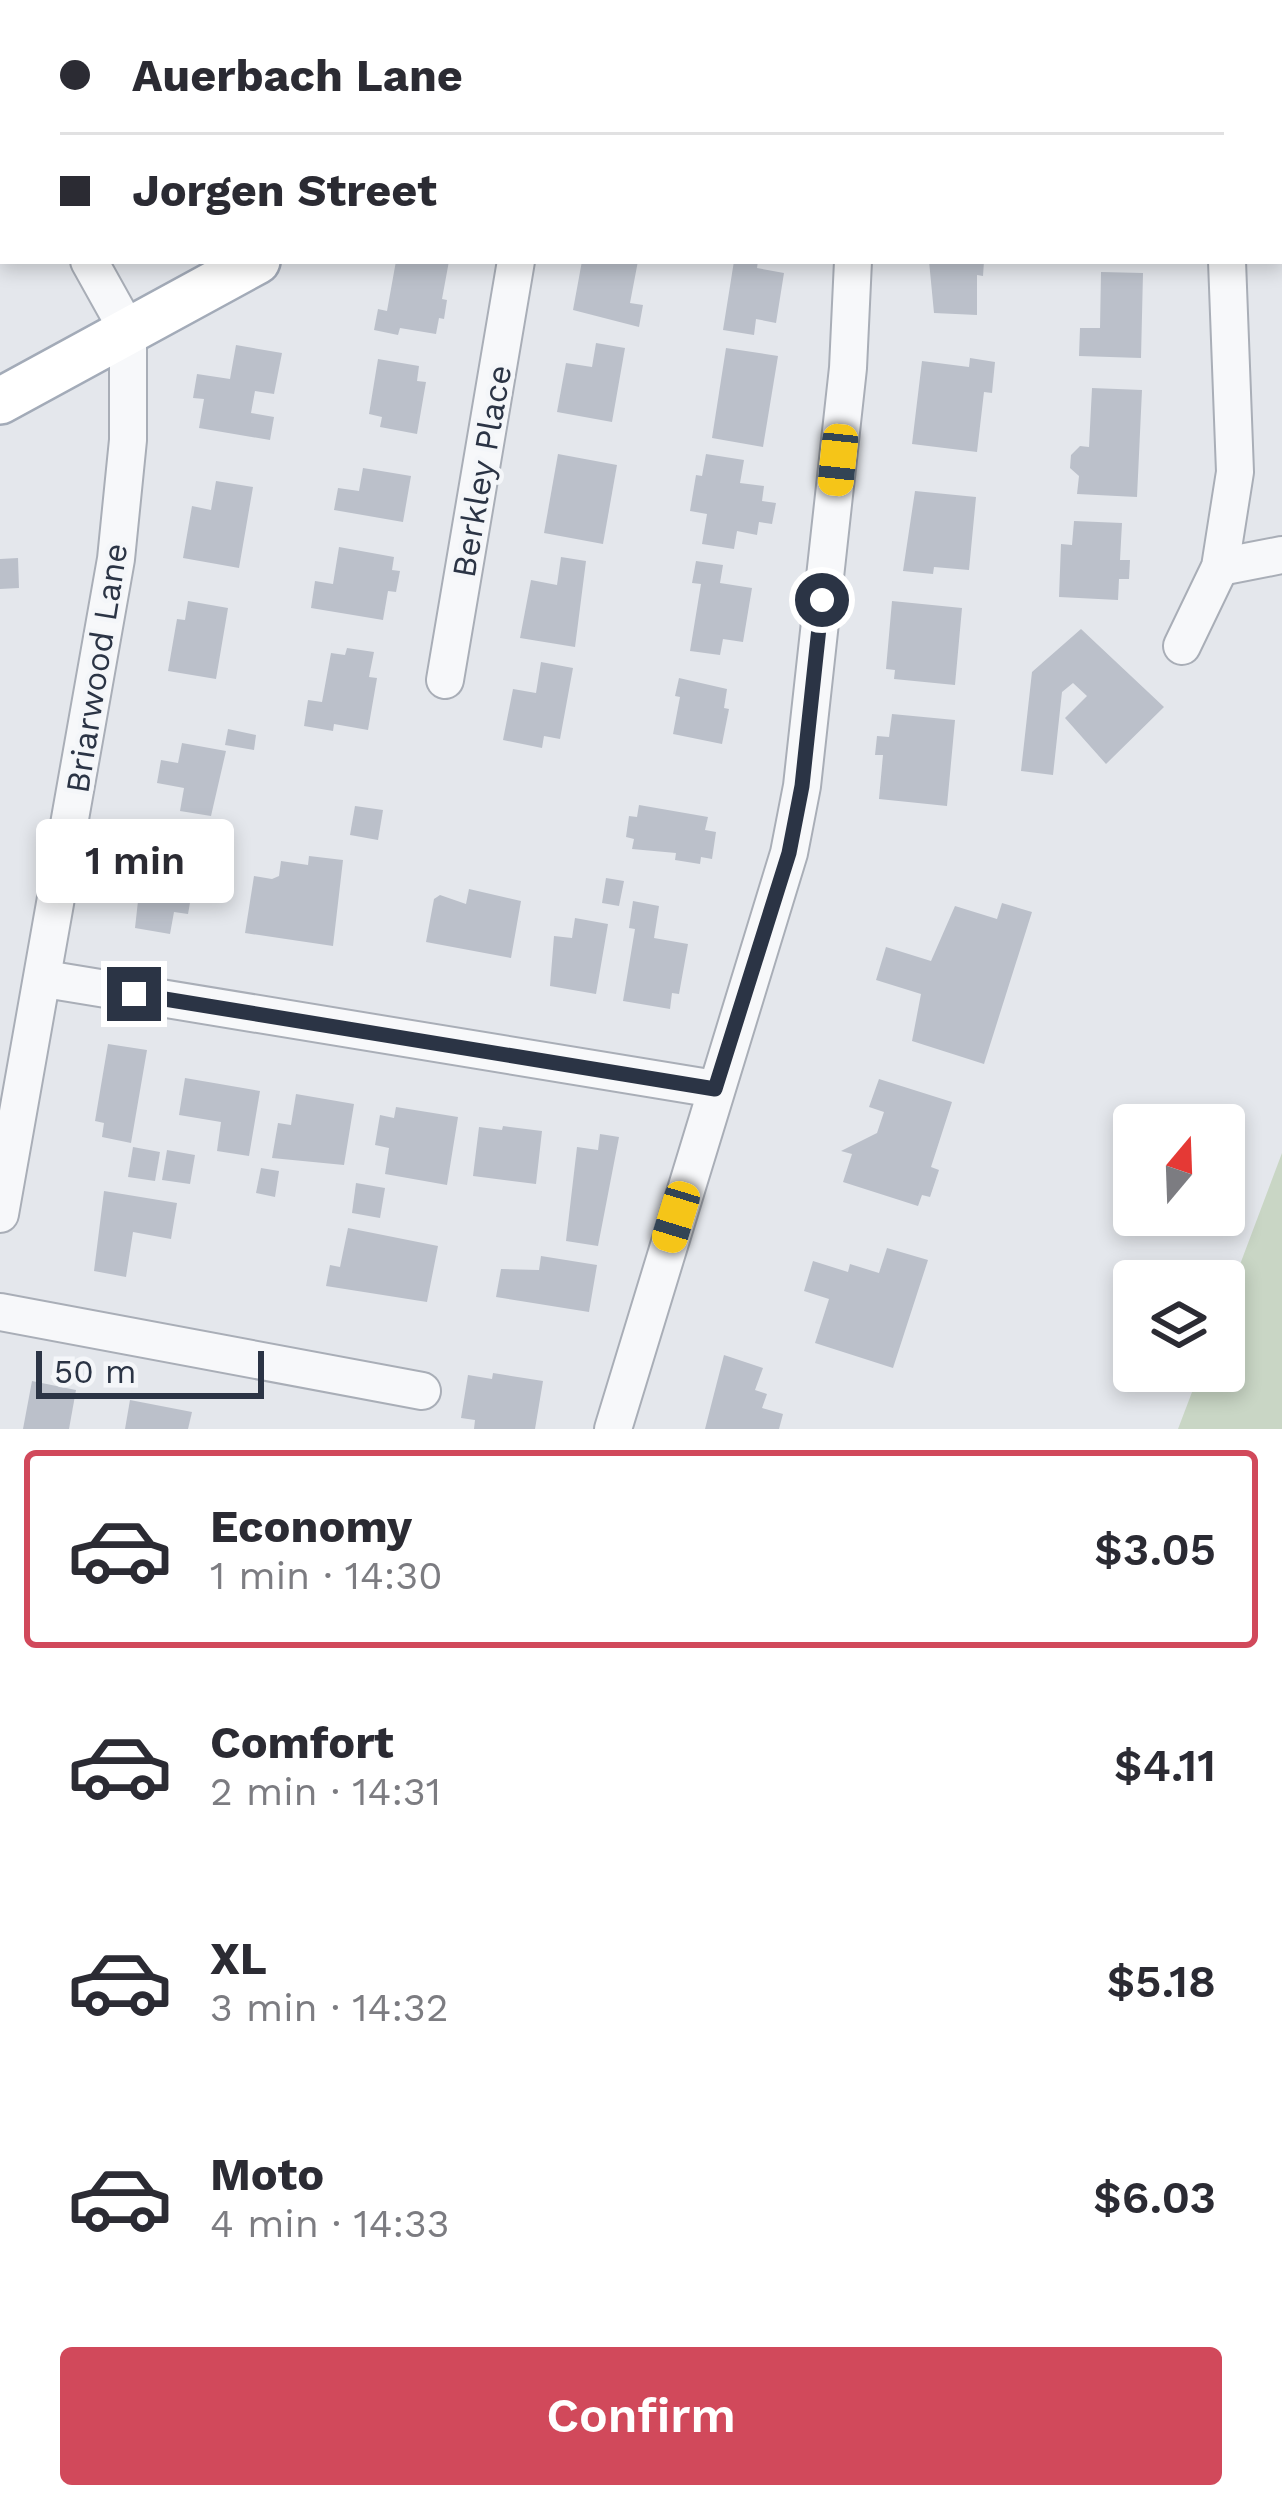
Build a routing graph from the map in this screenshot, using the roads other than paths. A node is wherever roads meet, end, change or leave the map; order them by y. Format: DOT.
graph roads {
  1 [pos="91,264"];
  2 [pos="251,264"];
  3 [pos="515,264"];
  4 [pos="853,264"];
  5 [pos="1227,264"];
  6 [pos="128,331"];
  7 [pos="0,401"];
  8 [pos="1282,555"];
  9 [pos="1220,567"];
  10 [pos="1183,646"];
  11 [pos="445,680"];
  12 [pos="45,979"];
  13 [pos="715,1089"];
  14 [pos="0,1214"];
  15 [pos="0,1312"];
  16 [pos="422,1391"];
  17 [pos="613,1429"];
  1 -- 6 [label="street"];
  2 -- 6 [label="main road"];
  3 -- 11 [label="street, Berkley Place"];
  4 -- 13 [label="street"];
  5 -- 9 [label="street"];
  6 -- 7 [label="main road"];
  6 -- 12 [label="street, Briarwood Lane"];
  8 -- 9 [label="street"];
  9 -- 10 [label="street"];
  12 -- 13 [label="street"];
  12 -- 14 [label="street, Briarwood Lane"];
  13 -- 17 [label="street"];
  15 -- 16 [label="street"];
}
